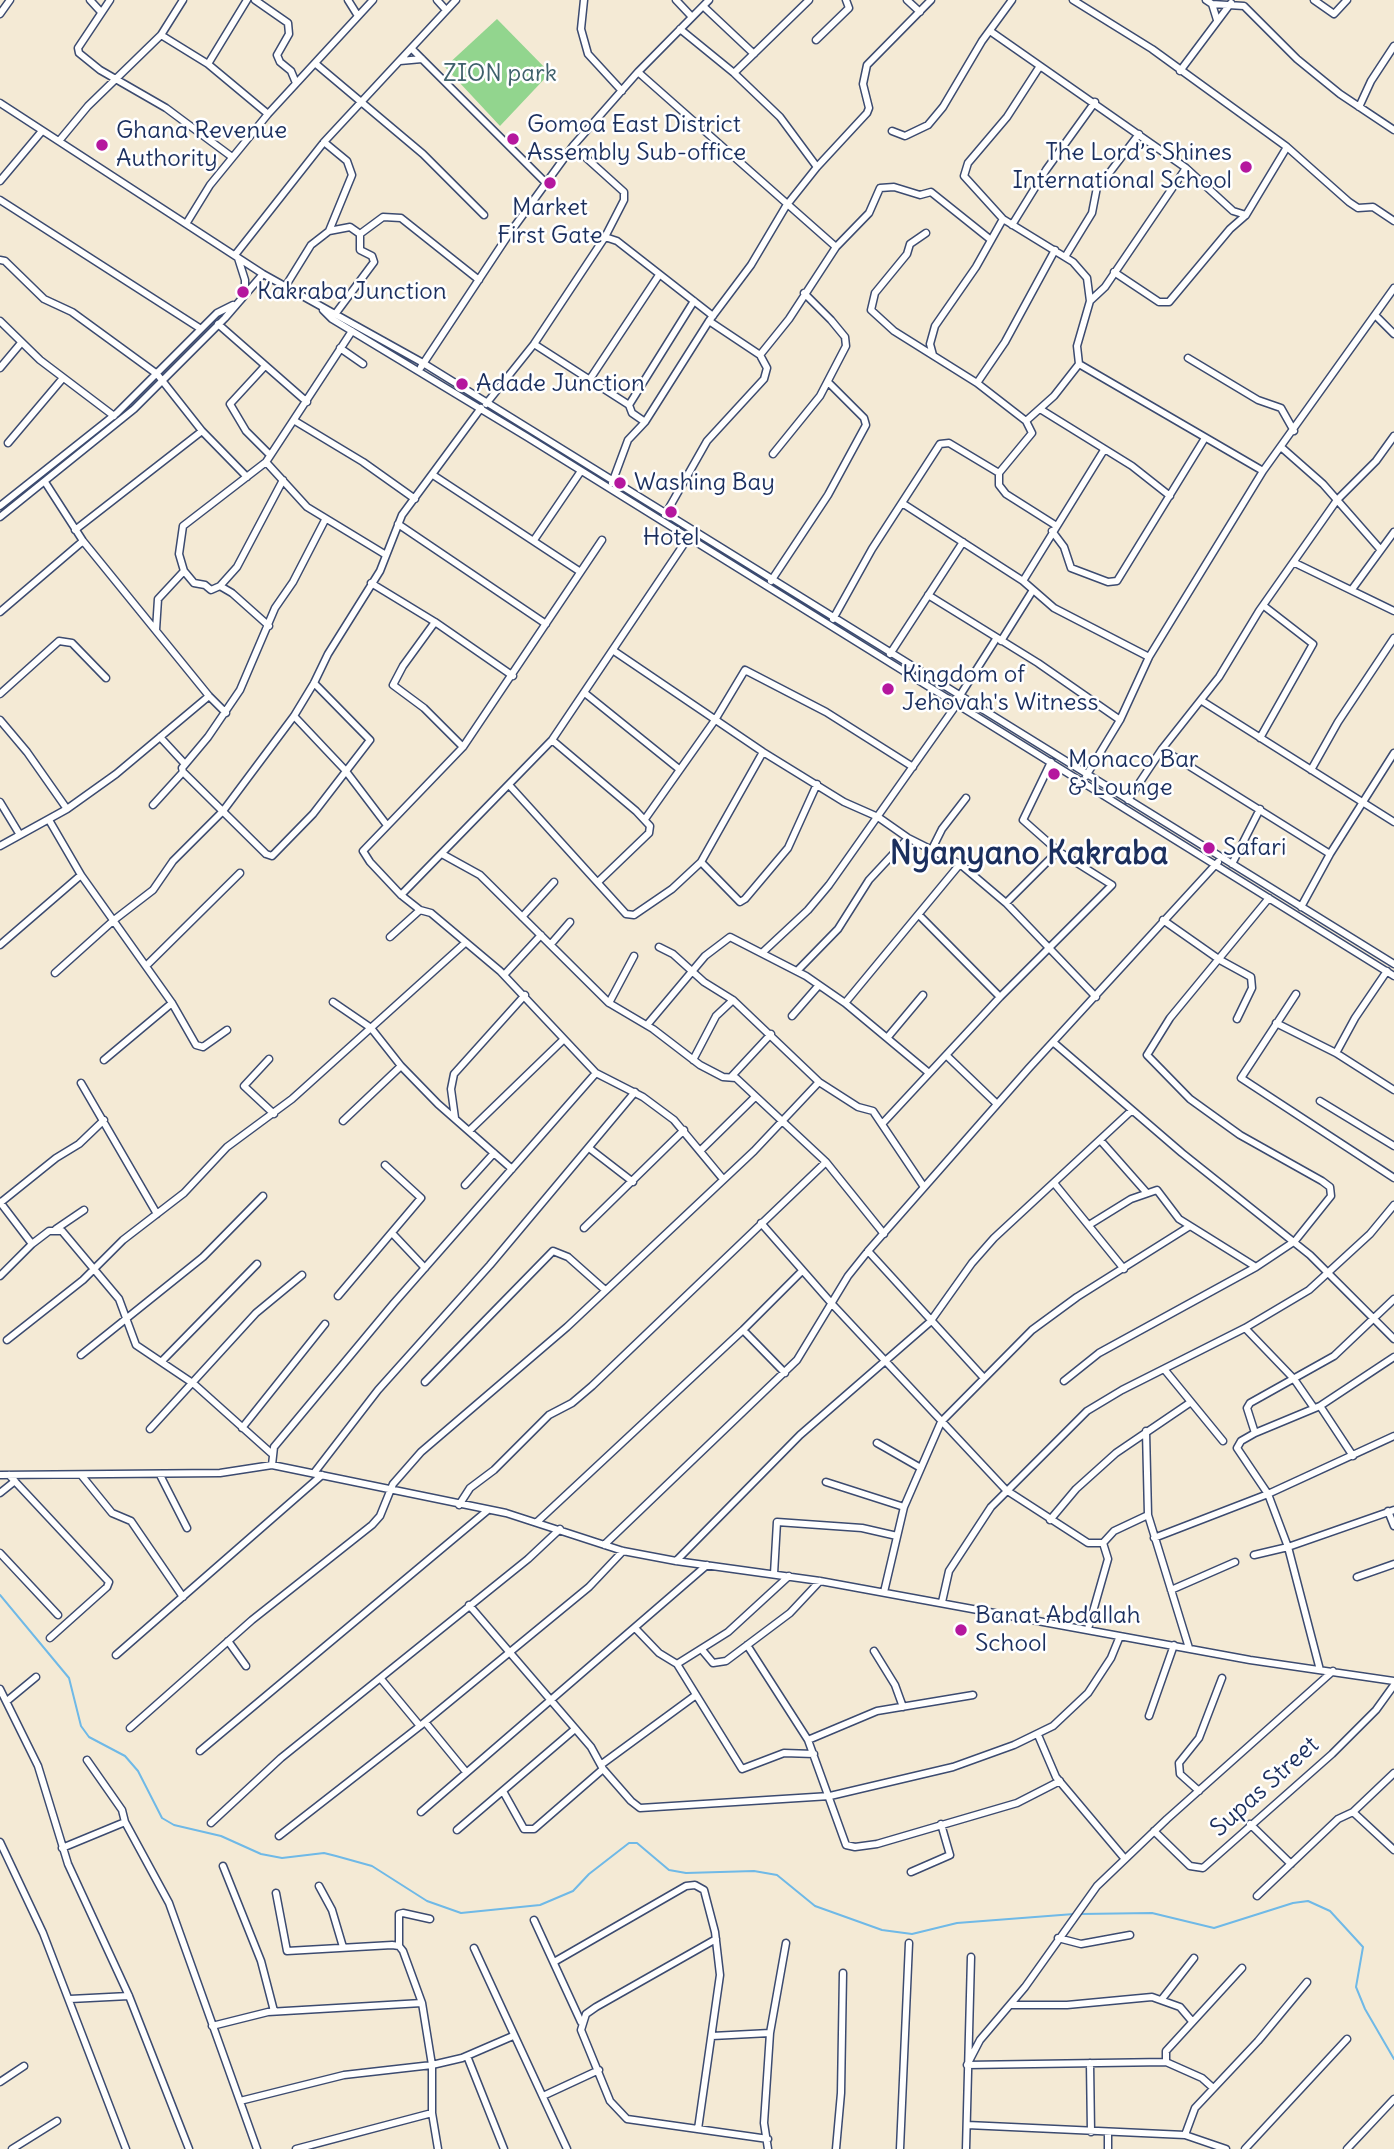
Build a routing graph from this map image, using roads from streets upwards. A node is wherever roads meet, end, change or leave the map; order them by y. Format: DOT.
graph roads {
  1 [pos="10,0"];
  2 [pos="90,0"];
  3 [pos="110,0"];
  4 [pos="184,0"];
  5 [pos="247,0"];
  6 [pos="255,0"];
  7 [pos="348,0"];
  8 [pos="373,0"];
  9 [pos="437,0"];
  10 [pos="456,0"];
  11 [pos="584,0"];
  12 [pos="676,0"];
  13 [pos="809,0"];
  14 [pos="846,0"];
  15 [pos="907,0"];
  16 [pos="930,0"];
  17 [pos="1012,0"];
  18 [pos="1073,0"];
  19 [pos="1314,0"];
  20 [pos="1347,0"];
  21 [pos="1209,2"];
  22 [pos="1233,2"];
  23 [pos="706,3"];
  24 [pos="1245,3"];
  25 [pos="446,10"];
  26 [pos="101,12"];
  27 [pos="920,12"];
  28 [pos="0,13"];
  29 [pos="358,16"];
  30 [pos="692,17"];
  31 [pos="1217,20"];
  32 [pos="680,29"];
  33 [pos="989,31"];
  34 [pos="161,35"];
  35 [pos="816,40"];
  36 [pos="1394,46"];
  37 [pos="412,49"];
  38 [pos="754,54"];
  39 [pos="422,59"];
  40 [pos="400,61"];
  41 [pos="208,64"];
  42 [pos="316,64"];
  43 [pos="1040,66"];
  44 [pos="1180,71"];
  45 [pos="638,72"];
  46 [pos="734,73"];
  47 [pos="115,79"];
  48 [pos="296,83"];
  49 [pos="622,91"];
  50 [pos="363,102"];
  51 [pos="1095,102"];
  52 [pos="0,103"];
  53 [pos="1359,107"];
  54 [pos="268,114"];
  55 [pos="1394,130"];
  56 [pos="42,131"];
  57 [pos="892,131"];
  58 [pos="1139,134"];
  59 [pos="59,141"];
  60 [pos="324,142"];
  61 [pos="573,146"];
  62 [pos="1287,147"];
  63 [pos="232,157"];
  64 [pos="817,167"];
  65 [pos="1186,168"];
  66 [pos="0,181"];
  67 [pos="546,183"];
  68 [pos="0,200"];
  69 [pos="786,206"];
  70 [pos="484,215"];
  71 [pos="1246,215"];
  72 [pos="1003,219"];
  73 [pos="1394,221"];
  74 [pos="186,224"];
  75 [pos="1012,225"];
  76 [pos="329,231"];
  77 [pos="926,233"];
  78 [pos="360,234"];
  79 [pos="605,237"];
  80 [pos="991,240"];
  81 [pos="836,247"];
  82 [pos="1055,250"];
  83 [pos="236,256"];
  84 [pos="1065,257"];
  85 [pos="0,260"];
  86 [pos="1114,272"];
  87 [pos="263,274"];
  88 [pos="659,275"];
  89 [pos="479,280"];
  90 [pos="285,287"];
  91 [pos="1394,288"];
  92 [pos="245,292"];
  93 [pos="804,293"];
  94 [pos="694,301"];
  95 [pos="1090,301"];
  96 [pos="235,304"];
  97 [pos="320,307"];
  98 [pos="337,313"];
  99 [pos="1375,315"];
  100 [pos="711,318"];
  101 [pos="0,321"];
  102 [pos="218,324"];
  103 [pos="201,329"];
  104 [pos="352,331"];
  105 [pos="1394,334"];
  106 [pos="21,343"];
  107 [pos="534,344"];
  108 [pos="930,344"];
  109 [pos="921,347"];
  110 [pos="340,348"];
  111 [pos="760,355"];
  112 [pos="933,355"];
  113 [pos="1188,358"];
  114 [pos="424,363"];
  115 [pos="363,364"];
  116 [pos="1079,364"];
  117 [pos="265,366"];
  118 [pos="0,368"];
  119 [pos="419,371"];
  120 [pos="158,374"];
  121 [pos="64,378"];
  122 [pos="590,379"];
  123 [pos="164,380"];
  124 [pos="828,382"];
  125 [pos="977,383"];
  126 [pos="307,402"];
  127 [pos="629,405"];
  128 [pos="484,406"];
  129 [pos="1040,409"];
  130 [pos="114,416"];
  131 [pos="295,421"];
  132 [pos="1026,421"];
  133 [pos="645,422"];
  134 [pos="1294,430"];
  135 [pos="202,431"];
  136 [pos="1394,436"];
  137 [pos="1205,438"];
  138 [pos="8,443"];
  139 [pos="1281,447"];
  140 [pos="1104,450"];
  141 [pos="269,454"];
  142 [pos="773,454"];
  143 [pos="266,462"];
  144 [pos="581,471"];
  145 [pos="1263,471"];
  146 [pos="999,472"];
  147 [pos="433,475"];
  148 [pos="247,477"];
  149 [pos="283,480"];
  150 [pos="46,482"];
  151 [pos="612,482"];
  152 [pos="1170,496"];
  153 [pos="415,499"];
  154 [pos="1336,500"];
  155 [pos="902,503"];
  156 [pos="0,506"];
  157 [pos="665,515"];
  158 [pos="0,517"];
  159 [pos="326,520"];
  160 [pos="398,524"];
  161 [pos="1054,528"];
  162 [pos="75,530"];
  163 [pos="1394,532"];
  164 [pos="690,535"];
  165 [pos="534,540"];
  166 [pos="602,540"];
  167 [pos="83,541"];
  168 [pos="962,542"];
  169 [pos="1381,549"];
  170 [pos="386,555"];
  171 [pos="1295,563"];
  172 [pos="184,571"];
  173 [pos="579,571"];
  174 [pos="771,581"];
  175 [pos="1023,581"];
  176 [pos="371,583"];
  177 [pos="220,586"];
  178 [pos="1353,588"];
  179 [pos="1033,590"];
  180 [pos="928,595"];
  181 [pos="1264,606"];
  182 [pos="1394,611"];
  183 [pos="0,612"];
  184 [pos="833,619"];
  185 [pos="435,622"];
  186 [pos="546,624"];
  187 [pos="269,626"];
  188 [pos="156,631"];
  189 [pos="1394,638"];
  190 [pos="999,640"];
  191 [pos="614,651"];
  192 [pos="890,654"];
  193 [pos="1149,657"];
  194 [pos="513,676"];
  195 [pos="106,678"];
  196 [pos="314,683"];
  197 [pos="0,694"];
  198 [pos="586,694"];
  199 [pos="209,696"];
  200 [pos="958,700"];
  201 [pos="1202,701"];
  202 [pos="226,713"];
  203 [pos="294,716"];
  204 [pos="0,720"];
  205 [pos="715,720"];
  206 [pos="1120,720"];
  207 [pos="160,737"];
  208 [pos="1259,738"];
  209 [pos="552,740"];
  210 [pos="463,747"];
  211 [pos="1162,749"];
  212 [pos="763,752"];
  213 [pos="1394,753"];
  214 [pos="1051,762"];
  215 [pos="184,763"];
  216 [pos="913,767"];
  217 [pos="679,769"];
  218 [pos="345,770"];
  219 [pos="1311,771"];
  220 [pos="183,772"];
  221 [pos="1086,776"];
  222 [pos="817,784"];
  223 [pos="510,786"];
  224 [pos="966,798"];
  225 [pos="1128,800"];
  226 [pos="0,802"];
  227 [pos="1362,802"];
  228 [pos="153,804"];
  229 [pos="67,809"];
  230 [pos="1260,809"];
  231 [pos="223,811"];
  232 [pos="878,817"];
  233 [pos="645,818"];
  234 [pos="49,820"];
  235 [pos="1394,822"];
  236 [pos="386,824"];
  237 [pos="20,835"];
  238 [pos="908,838"];
  239 [pos="0,846"];
  240 [pos="932,849"];
  241 [pos="1058,851"];
  242 [pos="1330,853"];
  243 [pos="442,854"];
  244 [pos="1222,858"];
  245 [pos="701,862"];
  246 [pos="960,864"];
  247 [pos="1216,864"];
  248 [pos="1232,864"];
  249 [pos="240,873"];
  250 [pos="81,875"];
  251 [pos="599,881"];
  252 [pos="554,882"];
  253 [pos="401,895"];
  254 [pos="1269,898"];
  255 [pos="1006,903"];
  256 [pos="1301,907"];
  257 [pos="420,910"];
  258 [pos="919,915"];
  259 [pos="522,917"];
  260 [pos="114,920"];
  261 [pos="1163,920"];
  262 [pos="570,922"];
  263 [pos="541,935"];
  264 [pos="390,937"];
  265 [pos="465,943"];
  266 [pos="551,944"];
  267 [pos="0,945"];
  268 [pos="659,947"];
  269 [pos="1050,948"];
  270 [pos="763,952"];
  271 [pos="634,956"];
  272 [pos="1220,960"];
  273 [pos="1394,964"];
  274 [pos="146,966"];
  275 [pos="692,969"];
  276 [pos="798,970"];
  277 [pos="1387,971"];
  278 [pos="55,973"];
  279 [pos="504,975"];
  280 [pos="1394,976"];
  281 [pos="819,985"];
  282 [pos="1296,994"];
  283 [pos="525,995"];
  284 [pos="923,995"];
  285 [pos="1000,997"];
  286 [pos="1096,997"];
  287 [pos="733,1000"];
  288 [pos="333,1002"];
  289 [pos="172,1003"];
  290 [pos="609,1003"];
  291 [pos="845,1003"];
  292 [pos="792,1016"];
  293 [pos="1237,1018"];
  294 [pos="1276,1023"];
  295 [pos="647,1025"];
  296 [pos="372,1028"];
  297 [pos="227,1030"];
  298 [pos="771,1034"];
  299 [pos="887,1038"];
  300 [pos="563,1040"];
  301 [pos="1053,1042"];
  302 [pos="1336,1053"];
  303 [pos="946,1055"];
  304 [pos="269,1059"];
  305 [pos="104,1060"];
  306 [pos="692,1060"];
  307 [pos="401,1066"];
  308 [pos="597,1073"];
  309 [pos="929,1073"];
  310 [pos="731,1077"];
  311 [pos="818,1082"];
  312 [pos="81,1083"];
  313 [pos="1394,1090"];
  314 [pos="635,1092"];
  315 [pos="755,1097"];
  316 [pos="1320,1101"];
  317 [pos="997,1104"];
  318 [pos="1131,1111"];
  319 [pos="274,1114"];
  320 [pos="455,1118"];
  321 [pos="104,1120"];
  322 [pos="782,1120"];
  323 [pos="343,1121"];
  324 [pos="882,1124"];
  325 [pos="684,1130"];
  326 [pos="470,1131"];
  327 [pos="1101,1141"];
  328 [pos="1394,1146"];
  329 [pos="589,1148"];
  330 [pos="700,1151"];
  331 [pos="494,1153"];
  332 [pos="826,1161"];
  333 [pos="385,1165"];
  334 [pos="512,1169"];
  335 [pos="1394,1178"];
  336 [pos="723,1179"];
  337 [pos="633,1182"];
  338 [pos="1054,1183"];
  339 [pos="465,1185"];
  340 [pos="924,1187"];
  341 [pos="1146,1192"];
  342 [pos="263,1196"];
  343 [pos="0,1202"];
  344 [pos="1394,1205"];
  345 [pos="84,1210"];
  346 [pos="7,1213"];
  347 [pos="157,1214"];
  348 [pos="0,1218"];
  349 [pos="761,1223"];
  350 [pos="1089,1226"];
  351 [pos="1190,1227"];
  352 [pos="584,1228"];
  353 [pos="56,1229"];
  354 [pos="392,1233"];
  355 [pos="884,1234"];
  356 [pos="1295,1241"];
  357 [pos="32,1244"];
  358 [pos="868,1251"];
  359 [pos="257,1264"];
  360 [pos="1256,1267"];
  361 [pos="425,1268"];
  362 [pos="94,1269"];
  363 [pos="1124,1269"];
  364 [pos="802,1271"];
  365 [pos="1331,1272"];
  366 [pos="302,1275"];
  367 [pos="0,1276"];
  368 [pos="604,1289"];
  369 [pos="338,1296"];
  370 [pos="1394,1299"];
  371 [pos="833,1305"];
  372 [pos="127,1319"];
  373 [pos="1374,1321"];
  374 [pos="930,1322"];
  375 [pos="325,1324"];
  376 [pos="1245,1328"];
  377 [pos="743,1330"];
  378 [pos="1394,1339"];
  379 [pos="8,1340"];
  380 [pos="81,1355"];
  381 [pos="1394,1357"];
  382 [pos="162,1361"];
  383 [pos="885,1362"];
  384 [pos="1164,1369"];
  385 [pos="785,1373"];
  386 [pos="983,1377"];
  387 [pos="1294,1380"];
  388 [pos="1064,1381"];
  389 [pos="425,1382"];
  390 [pos="194,1384"];
  391 [pos="1191,1402"];
  392 [pos="1317,1407"];
  393 [pos="941,1422"];
  394 [pos="242,1428"];
  395 [pos="150,1429"];
  396 [pos="1146,1431"];
  397 [pos="1255,1433"];
  398 [pos="1394,1436"];
  399 [pos="1223,1441"];
  400 [pos="877,1443"];
  401 [pos="271,1452"];
  402 [pos="1353,1456"];
  403 [pos="272,1465"];
  404 [pos="919,1468"];
  405 [pos="314,1473"];
  406 [pos="0,1475"];
  407 [pos="9,1475"];
  408 [pos="160,1475"];
  409 [pos="322,1475"];
  410 [pos="82,1476"];
  411 [pos="15,1481"];
  412 [pos="827,1482"];
  413 [pos="391,1490"];
  414 [pos="1006,1490"];
  415 [pos="0,1493"];
  416 [pos="1268,1494"];
  417 [pos="459,1504"];
  418 [pos="904,1507"];
  419 [pos="488,1510"];
  420 [pos="1391,1511"];
  421 [pos="1148,1515"];
  422 [pos="1050,1520"];
  423 [pos="537,1522"];
  424 [pos="1394,1526"];
  425 [pos="187,1528"];
  426 [pos="560,1530"];
  427 [pos="897,1536"];
  428 [pos="1154,1538"];
  429 [pos="1102,1543"];
  430 [pos="604,1545"];
  431 [pos="1289,1547"];
  432 [pos="623,1550"];
  433 [pos="0,1553"];
  434 [pos="1254,1555"];
  435 [pos="676,1561"];
  436 [pos="1235,1562"];
  437 [pos="1394,1563"];
  438 [pos="707,1565"];
  439 [pos="774,1574"];
  440 [pos="789,1576"];
  441 [pos="1357,1577"];
  442 [pos="820,1580"];
  443 [pos="1171,1590"];
  444 [pos="884,1592"];
  445 [pos="183,1597"];
  446 [pos="942,1602"];
  447 [pos="469,1605"];
  448 [pos="58,1615"];
  449 [pos="636,1629"];
  450 [pos="1088,1629"];
  451 [pos="1120,1636"];
  452 [pos="50,1638"];
  453 [pos="228,1641"];
  454 [pos="747,1645"];
  455 [pos="1174,1646"];
  456 [pos="1189,1648"];
  457 [pos="703,1651"];
  458 [pos="874,1651"];
  459 [pos="509,1652"];
  460 [pos="116,1655"];
  461 [pos="677,1664"];
  462 [pos="246,1666"];
  463 [pos="1320,1670"];
  464 [pos="1333,1671"];
  465 [pos="36,1677"];
  466 [pos="1222,1678"];
  467 [pos="381,1679"];
  468 [pos="1394,1683"];
  469 [pos="0,1689"];
  470 [pos="696,1695"];
  471 [pos="973,1695"];
  472 [pos="549,1700"];
  473 [pos="7,1701"];
  474 [pos="902,1707"];
  475 [pos="1149,1716"];
  476 [pos="423,1724"];
  477 [pos="130,1728"];
  478 [pos="575,1729"];
  479 [pos="1038,1735"];
  480 [pos="808,1740"];
  481 [pos="200,1751"];
  482 [pos="814,1754"];
  483 [pos="87,1760"];
  484 [pos="603,1766"];
  485 [pos="466,1772"];
  486 [pos="1394,1773"];
  487 [pos="1060,1781"];
  488 [pos="1199,1791"];
  489 [pos="504,1793"];
  490 [pos="830,1796"];
  491 [pos="421,1812"];
  492 [pos="1353,1812"];
  493 [pos="125,1822"];
  494 [pos="211,1824"];
  495 [pos="941,1824"];
  496 [pos="1250,1824"];
  497 [pos="457,1830"];
  498 [pos="1154,1831"];
  499 [pos="279,1836"];
  500 [pos="0,1842"];
  501 [pos="62,1848"];
  502 [pos="1394,1850"];
  503 [pos="1125,1859"];
  504 [pos="1291,1864"];
  505 [pos="223,1866"];
  506 [pos="911,1872"];
  507 [pos="319,1885"];
  508 [pos="276,1893"];
  509 [pos="1257,1896"];
  510 [pos="430,1919"];
  511 [pos="534,1920"];
  512 [pos="1130,1936"];
  513 [pos="1058,1938"];
  514 [pos="716,1939"];
  515 [pos="786,1943"];
  516 [pos="909,1943"];
  517 [pos="399,1946"];
  518 [pos="343,1947"];
  519 [pos="474,1948"];
  520 [pos="971,1956"];
  521 [pos="1194,1958"];
  522 [pos="554,1962"];
  523 [pos="1242,1968"];
  524 [pos="843,1973"];
  525 [pos="1307,1982"];
  526 [pos="129,1996"];
  527 [pos="70,1998"];
  528 [pos="1162,1998"];
  529 [pos="422,2003"];
  530 [pos="1010,2005"];
  531 [pos="274,2011"];
  532 [pos="1191,2020"];
  533 [pos="581,2022"];
  534 [pos="212,2026"];
  535 [pos="770,2034"];
  536 [pos="513,2036"];
  537 [pos="712,2036"];
  538 [pos="1347,2039"];
  539 [pos="467,2056"];
  540 [pos="1166,2062"];
  541 [pos="1090,2063"];
  542 [pos="432,2065"];
  543 [pos="967,2065"];
  544 [pos="23,2066"];
  545 [pos="599,2070"];
  546 [pos="0,2082"];
  547 [pos="1212,2087"];
  548 [pos="543,2096"];
  549 [pos="1394,2099"];
  550 [pos="240,2101"];
  551 [pos="432,2113"];
  552 [pos="57,2121"];
  553 [pos="967,2125"];
  554 [pos="698,2129"];
  555 [pos="1091,2132"];
  556 [pos="1108,2133"];
  557 [pos="1185,2135"];
  558 [pos="768,2139"];
  559 [pos="12,2149"];
  560 [pos="126,2149"];
  561 [pos="189,2149"];
  562 [pos="257,2149"];
  563 [pos="296,2149"];
  564 [pos="438,2149"];
  565 [pos="504,2149"];
  566 [pos="567,2149"];
  567 [pos="768,2149"];
  568 [pos="836,2149"];
  569 [pos="901,2149"];
  570 [pos="966,2149"];
  571 [pos="1108,2149"];
  572 [pos="1226,2149"];
  573 [pos="1245,2149"];
  574 [pos="1347,2149"];
  1 -- 28 [label="street"];
  2 -- 26 [label="street"];
  3 -- 26 [label="street"];
  4 -- 34 [label="street"];
  5 -- 41 [label="street"];
  6 -- 48 [label="street"];
  7 -- 29 [label="street"];
  8 -- 29 [label="street"];
  9 -- 25 [label="street"];
  10 -- 25 [label="street"];
  11 -- 49 [label="street"];
  12 -- 30 [label="street"];
  13 -- 38 [label="street"];
  14 -- 35 [label="street"];
  15 -- 27 [label="street"];
  16 -- 27 [label="street"];
  17 -- 33 [label="street"];
  18 -- 44 [label="street"];
  19 -- 20 [label="street"];
  21 -- 22 [label="street"];
  21 -- 31 [label="street"];
  22 -- 24 [label="street"];
  22 -- 31 [label="street"];
  23 -- 30 [label="street"];
  23 -- 38 [label="street"];
  24 -- 53 [label="street"];
  25 -- 37 [label="street"];
  26 -- 47 [label="street"];
  27 -- 64 [label="street"];
  29 -- 42 [label="street"];
  30 -- 32 [label="street"];
  31 -- 44 [label="street"];
  32 -- 45 [label="street"];
  32 -- 46 [label="street"];
  33 -- 43 [label="street"];
  33 -- 57 [label="street"];
  34 -- 41 [label="street"];
  34 -- 47 [label="street"];
  36 -- 53 [label="street"];
  37 -- 39 [label="street"];
  37 -- 40 [label="street"];
  38 -- 46 [label="street"];
  39 -- 40 [label="street"];
  39 -- 67 [label="street"];
  40 -- 50 [label="street"];
  41 -- 54 [label="street"];
  42 -- 48 [label="street"];
  42 -- 50 [label="street"];
  43 -- 51 [label="street"];
  43 -- 72 [label="street"];
  44 -- 62 [label="street"];
  45 -- 49 [label="street"];
  45 -- 69 [label="street"];
  46 -- 64 [label="street"];
  47 -- 59 [label="street"];
  47 -- 63 [label="street"];
  48 -- 54 [label="street"];
  49 -- 61 [label="street"];
  50 -- 60 [label="street"];
  50 -- 70 [label="street"];
  51 -- 58 [label="street"];
  51 -- 75 [label="street"];
  52 -- 56 [label="street"];
  53 -- 55 [label="street"];
  54 -- 63 [label="street"];
  56 -- 59 [label="street"];
  56 -- 66 [label="street"];
  58 -- 65 [label="street"];
  58 -- 84 [label="street"];
  59 -- 74 [label="street"];
  60 -- 76 [label="street"];
  60 -- 83 [label="street"];
  61 -- 67 [label="street"];
  61 -- 79 [label="street"];
  62 -- 71 [label="street"];
  62 -- 73 [label="street"];
  63 -- 74 [label="street"];
  64 -- 69 [label="street"];
  65 -- 71 [label="street"];
  65 -- 86 [label="street"];
  67 -- 89 [label="street"];
  68 -- 103 [label="street"];
  69 -- 81 [label="street"];
  69 -- 100 [label="street"];
  71 -- 86 [label="street"];
  72 -- 75 [label="street"];
  72 -- 80 [label="street"];
  74 -- 83 [label="street"];
  75 -- 82 [label="street"];
  76 -- 78 [label="street"];
  76 -- 90 [label="street"];
  77 -- 109 [label="street"];
  78 -- 89 [label="street"];
  78 -- 98 [label="street"];
  79 -- 88 [label="street"];
  79 -- 107 [label="street"];
  80 -- 81 [label="street"];
  80 -- 108 [label="street"];
  81 -- 93 [label="street"];
  82 -- 84 [label="street"];
  82 -- 125 [label="street"];
  83 -- 87 [label="street"];
  83 -- 92 [label="street"];
  84 -- 95 [label="street"];
  85 -- 120 [label="street"];
  86 -- 95 [label="street"];
  87 -- 90 [label="street"];
  87 -- 92 [label="street"];
  88 -- 94 [label="street"];
  88 -- 122 [label="street"];
  89 -- 114 [label="street"];
  90 -- 97 [label="street"];
  91 -- 99 [label="street"];
  92 -- 96 [label="street"];
  93 -- 111 [label="street"];
  93 -- 124 [label="street"];
  94 -- 100 [label="street"];
  94 -- 127 [label="street"];
  95 -- 116 [label="street"];
  96 -- 102 [label="street"];
  96 -- 103 [label="street"];
  97 -- 98 [label="street"];
  97 -- 104 [label="street"];
  98 -- 114 [label="street"];
  99 -- 105 [label="street"];
  99 -- 134 [label="street"];
  100 -- 111 [label="street"];
  100 -- 133 [label="street"];
  101 -- 106 [label="street"];
  102 -- 117 [label="street"];
  102 -- 123 [label="street"];
  103 -- 120 [label="street"];
  104 -- 110 [label="street"];
  104 -- 119 [label="street"];
  106 -- 118 [label="street"];
  106 -- 121 [label="street"];
  107 -- 122 [label="street"];
  107 -- 128 [label="street"];
  108 -- 109 [label="street"];
  108 -- 112 [label="street"];
  109 -- 112 [label="street"];
  110 -- 115 [label="street"];
  110 -- 126 [label="street"];
  111 -- 157 [label="street"];
  112 -- 125 [label="street"];
  113 -- 134 [label="street"];
  114 -- 119 [label="street"];
  114 -- 128 [label="street"];
  116 -- 129 [label="street"];
  116 -- 137 [label="street"];
  117 -- 126 [label="street"];
  117 -- 141 [label="street"];
  119 -- 128 [label="street"];
  120 -- 123 [label="street"];
  120 -- 130 [label="street"];
  121 -- 130 [label="street"];
  121 -- 138 [label="street"];
  122 -- 127 [label="street"];
  123 -- 135 [label="street"];
  123 -- 150 [label="street"];
  124 -- 142 [label="street"];
  124 -- 174 [label="street"];
  125 -- 132 [label="street"];
  126 -- 131 [label="street"];
  127 -- 133 [label="street"];
  128 -- 144 [label="street"];
  128 -- 147 [label="street"];
  128 -- 151 [label="street"];
  129 -- 132 [label="street"];
  129 -- 140 [label="street"];
  130 -- 156 [label="street"];
  131 -- 141 [label="street"];
  131 -- 153 [label="street"];
  132 -- 146 [label="street"];
  133 -- 151 [label="street"];
  134 -- 139 [label="street"];
  135 -- 148 [label="street"];
  135 -- 162 [label="street"];
  136 -- 154 [label="street"];
  137 -- 145 [label="street"];
  137 -- 152 [label="street"];
  139 -- 145 [label="street"];
  139 -- 154 [label="street"];
  140 -- 152 [label="street"];
  140 -- 161 [label="street"];
  141 -- 143 [label="street"];
  143 -- 148 [label="street"];
  143 -- 149 [label="street"];
  144 -- 164 [label="street"];
  144 -- 165 [label="street"];
  145 -- 193 [label="street"];
  146 -- 155 [label="street"];
  146 -- 161 [label="street"];
  147 -- 153 [label="street"];
  147 -- 165 [label="street"];
  148 -- 172 [label="street"];
  149 -- 159 [label="street"];
  149 -- 177 [label="street"];
  150 -- 158 [label="street"];
  150 -- 162 [label="street"];
  151 -- 157 [label="street"];
  152 -- 161 [label="street"];
  153 -- 160 [label="street"];
  154 -- 169 [label="street"];
  154 -- 171 [label="street"];
  155 -- 168 [label="street"];
  155 -- 184 [label="street"];
  157 -- 164 [label="street"];
  159 -- 170 [label="street"];
  159 -- 187 [label="street"];
  160 -- 170 [label="street"];
  160 -- 186 [label="street"];
  161 -- 175 [label="street"];
  162 -- 167 [label="street"];
  163 -- 169 [label="street"];
  164 -- 174 [label="street"];
  164 -- 191 [label="street"];
  164 -- 200 [label="street"];
  165 -- 173 [label="street"];
  166 -- 173 [label="street"];
  167 -- 183 [label="street"];
  167 -- 188 [label="street"];
  168 -- 175 [label="street"];
  168 -- 180 [label="street"];
  169 -- 178 [label="street"];
  170 -- 176 [label="street"];
  171 -- 178 [label="street"];
  171 -- 181 [label="street"];
  172 -- 177 [label="street"];
  172 -- 188 [label="street"];
  173 -- 186 [label="street"];
  174 -- 184 [label="street"];
  175 -- 179 [label="street"];
  176 -- 185 [label="street"];
  176 -- 196 [label="street"];
  177 -- 187 [label="street"];
  178 -- 182 [label="street"];
  179 -- 190 [label="street"];
  179 -- 193 [label="street"];
  180 -- 190 [label="street"];
  180 -- 192 [label="street"];
  181 -- 201 [label="street"];
  181 -- 208 [label="street"];
  184 -- 192 [label="street"];
  185 -- 194 [label="street"];
  185 -- 210 [label="street"];
  186 -- 194 [label="street"];
  187 -- 202 [label="street"];
  188 -- 199 [label="street"];
  189 -- 219 [label="street"];
  190 -- 200 [label="street"];
  190 -- 206 [label="street"];
  191 -- 198 [label="street"];
  191 -- 205 [label="street"];
  192 -- 200 [label="street"];
  193 -- 206 [label="street"];
  194 -- 210 [label="street"];
  195 -- 197 [label="street"];
  196 -- 203 [label="street"];
  196 -- 218 [label="street"];
  198 -- 209 [label="street"];
  198 -- 217 [label="street"];
  199 -- 202 [label="street"];
  199 -- 207 [label="street"];
  200 -- 214 [label="street"];
  200 -- 216 [label="street"];
  200 -- 221 [label="street"];
  201 -- 208 [label="street"];
  201 -- 211 [label="street"];
  202 -- 215 [label="street"];
  203 -- 218 [label="street"];
  203 -- 231 [label="street"];
  204 -- 229 [label="street"];
  205 -- 212 [label="street"];
  205 -- 216 [label="street"];
  205 -- 217 [label="street"];
  206 -- 221 [label="street"];
  207 -- 215 [label="street"];
  207 -- 229 [label="street"];
  208 -- 219 [label="street"];
  209 -- 223 [label="street"];
  209 -- 233 [label="street"];
  210 -- 236 [label="street"];
  211 -- 225 [label="street"];
  211 -- 230 [label="street"];
  212 -- 222 [label="street"];
  212 -- 245 [label="street"];
  213 -- 227 [label="street"];
  214 -- 241 [label="street"];
  214 -- 247 [label="street"];
  215 -- 220 [label="street"];
  216 -- 232 [label="street"];
  217 -- 233 [label="street"];
  218 -- 231 [label="street"];
  218 -- 236 [label="street"];
  219 -- 227 [label="street"];
  220 -- 228 [label="street"];
  220 -- 231 [label="street"];
  221 -- 225 [label="street"];
  222 -- 232 [label="street"];
  222 -- 245 [label="street"];
  223 -- 243 [label="street"];
  223 -- 251 [label="street"];
  224 -- 240 [label="street"];
  225 -- 244 [label="street"];
  226 -- 237 [label="street"];
  227 -- 235 [label="street"];
  227 -- 242 [label="street"];
  229 -- 234 [label="street"];
  230 -- 242 [label="street"];
  230 -- 248 [label="street"];
  231 -- 260 [label="street"];
  232 -- 238 [label="street"];
  232 -- 270 [label="street"];
  233 -- 251 [label="street"];
  234 -- 237 [label="street"];
  234 -- 250 [label="street"];
  236 -- 253 [label="street"];
  237 -- 239 [label="street"];
  238 -- 240 [label="street"];
  238 -- 276 [label="street"];
  240 -- 246 [label="street"];
  241 -- 255 [label="street"];
  241 -- 269 [label="street"];
  242 -- 256 [label="street"];
  243 -- 253 [label="street"];
  243 -- 259 [label="street"];
  244 -- 247 [label="street"];
  244 -- 248 [label="street"];
  245 -- 251 [label="street"];
  246 -- 255 [label="street"];
  246 -- 258 [label="street"];
  247 -- 254 [label="street"];
  247 -- 261 [label="street"];
  248 -- 256 [label="street"];
  249 -- 274 [label="street"];
  250 -- 260 [label="street"];
  250 -- 267 [label="street"];
  252 -- 259 [label="street"];
  253 -- 257 [label="street"];
  254 -- 272 [label="street"];
  254 -- 277 [label="street"];
  255 -- 269 [label="street"];
  256 -- 273 [label="street"];
  257 -- 264 [label="street"];
  257 -- 265 [label="street"];
  258 -- 285 [label="street"];
  258 -- 291 [label="street"];
  259 -- 263 [label="street"];
  260 -- 274 [label="street"];
  260 -- 278 [label="street"];
  261 -- 272 [label="street"];
  261 -- 286 [label="street"];
  262 -- 266 [label="street"];
  263 -- 266 [label="street"];
  263 -- 279 [label="street"];
  265 -- 279 [label="street"];
  265 -- 296 [label="street"];
  266 -- 290 [label="street"];
  268 -- 275 [label="street"];
  269 -- 285 [label="street"];
  269 -- 286 [label="street"];
  270 -- 275 [label="street"];
  270 -- 276 [label="street"];
  271 -- 290 [label="street"];
  272 -- 293 [label="street"];
  272 -- 356 [label="street"];
  274 -- 289 [label="street"];
  275 -- 287 [label="street"];
  275 -- 295 [label="street"];
  276 -- 281 [label="street"];
  277 -- 280 [label="street"];
  277 -- 302 [label="street"];
  279 -- 283 [label="street"];
  281 -- 291 [label="street"];
  281 -- 292 [label="street"];
  282 -- 294 [label="street"];
  283 -- 300 [label="street"];
  283 -- 320 [label="street"];
  284 -- 299 [label="street"];
  285 -- 303 [label="street"];
  286 -- 301 [label="street"];
  287 -- 298 [label="street"];
  287 -- 306 [label="street"];
  288 -- 296 [label="street"];
  289 -- 297 [label="street"];
  289 -- 305 [label="street"];
  290 -- 295 [label="street"];
  291 -- 299 [label="street"];
  294 -- 302 [label="street"];
  294 -- 335 [label="street"];
  295 -- 306 [label="street"];
  296 -- 307 [label="street"];
  296 -- 319 [label="street"];
  298 -- 310 [label="street"];
  298 -- 311 [label="street"];
  299 -- 309 [label="street"];
  300 -- 308 [label="street"];
  300 -- 326 [label="street"];
  301 -- 317 [label="street"];
  301 -- 318 [label="street"];
  302 -- 313 [label="street"];
  303 -- 309 [label="street"];
  303 -- 317 [label="street"];
  304 -- 319 [label="street"];
  306 -- 310 [label="street"];
  307 -- 320 [label="street"];
  307 -- 323 [label="street"];
  308 -- 314 [label="street"];
  308 -- 334 [label="street"];
  309 -- 324 [label="street"];
  310 -- 315 [label="street"];
  311 -- 322 [label="street"];
  311 -- 324 [label="street"];
  312 -- 321 [label="street"];
  314 -- 325 [label="street"];
  314 -- 329 [label="street"];
  315 -- 322 [label="street"];
  315 -- 330 [label="street"];
  316 -- 328 [label="street"];
  317 -- 340 [label="street"];
  318 -- 327 [label="street"];
  318 -- 356 [label="street"];
  319 -- 347 [label="street"];
  320 -- 326 [label="street"];
  321 -- 343 [label="street"];
  321 -- 347 [label="street"];
  322 -- 332 [label="street"];
  322 -- 336 [label="street"];
  324 -- 340 [label="street"];
  325 -- 330 [label="street"];
  325 -- 337 [label="street"];
  326 -- 331 [label="street"];
  327 -- 338 [label="street"];
  327 -- 341 [label="street"];
  329 -- 337 [label="street"];
  329 -- 405 [label="street"];
  330 -- 336 [label="street"];
  331 -- 334 [label="street"];
  331 -- 339 [label="street"];
  332 -- 349 [label="street"];
  332 -- 355 [label="street"];
  333 -- 354 [label="street"];
  334 -- 361 [label="street"];
  336 -- 368 [label="street"];
  337 -- 352 [label="street"];
  338 -- 350 [label="street"];
  338 -- 374 [label="street"];
  340 -- 355 [label="street"];
  341 -- 350 [label="street"];
  341 -- 351 [label="street"];
  342 -- 372 [label="street"];
  343 -- 346 [label="street"];
  344 -- 365 [label="street"];
  345 -- 353 [label="street"];
  346 -- 348 [label="street"];
  346 -- 357 [label="street"];
  347 -- 362 [label="street"];
  349 -- 364 [label="street"];
  349 -- 417 [label="street"];
  350 -- 363 [label="street"];
  351 -- 360 [label="street"];
  351 -- 363 [label="street"];
  353 -- 357 [label="street"];
  353 -- 362 [label="street"];
  354 -- 361 [label="street"];
  354 -- 369 [label="street"];
  355 -- 358 [label="street"];
  356 -- 360 [label="street"];
  356 -- 365 [label="street"];
  357 -- 367 [label="street"];
  358 -- 371 [label="street"];
  358 -- 374 [label="street"];
  359 -- 382 [label="street"];
  360 -- 388 [label="street"];
  361 -- 401 [label="street"];
  362 -- 372 [label="street"];
  362 -- 379 [label="street"];
  363 -- 386 [label="street"];
  364 -- 371 [label="street"];
  364 -- 377 [label="street"];
  365 -- 373 [label="street"];
  365 -- 376 [label="street"];
  366 -- 390 [label="street"];
  368 -- 389 [label="street"];
  368 -- 413 [label="street"];
  370 -- 373 [label="street"];
  371 -- 383 [label="street"];
  371 -- 385 [label="street"];
  372 -- 380 [label="street"];
  372 -- 382 [label="street"];
  373 -- 378 [label="street"];
  373 -- 387 [label="street"];
  374 -- 383 [label="street"];
  374 -- 386 [label="street"];
  375 -- 394 [label="street"];
  376 -- 384 [label="street"];
  376 -- 387 [label="street"];
  377 -- 385 [label="street"];
  377 -- 423 [label="street"];
  381 -- 392 [label="street"];
  382 -- 390 [label="street"];
  383 -- 393 [label="street"];
  383 -- 435 [label="street"];
  384 -- 391 [label="street"];
  384 -- 414 [label="street"];
  385 -- 430 [label="street"];
  386 -- 393 [label="street"];
  387 -- 392 [label="street"];
  387 -- 397 [label="street"];
  390 -- 394 [label="street"];
  390 -- 395 [label="street"];
  391 -- 396 [label="street"];
  391 -- 399 [label="street"];
  392 -- 397 [label="street"];
  392 -- 402 [label="street"];
  393 -- 404 [label="street"];
  393 -- 414 [label="street"];
  394 -- 401 [label="street"];
  396 -- 421 [label="street"];
  396 -- 422 [label="street"];
  397 -- 416 [label="street"];
  398 -- 402 [label="street"];
  400 -- 404 [label="street"];
  401 -- 403 [label="street"];
  402 -- 416 [label="street"];
  403 -- 405 [label="street"];
  403 -- 408 [label="street"];
  404 -- 418 [label="street"];
  405 -- 409 [label="street"];
  406 -- 407 [label="street"];
  407 -- 410 [label="street"];
  407 -- 411 [label="street"];
  408 -- 410 [label="street"];
  408 -- 425 [label="street"];
  409 -- 413 [label="street"];
  409 -- 445 [label="street"];
  410 -- 445 [label="street"];
  411 -- 415 [label="street"];
  411 -- 452 [label="street"];
  412 -- 418 [label="street"];
  413 -- 417 [label="street"];
  413 -- 453 [label="street"];
  414 -- 422 [label="street"];
  414 -- 446 [label="street"];
  416 -- 428 [label="street"];
  416 -- 431 [label="street"];
  417 -- 419 [label="street"];
  418 -- 427 [label="street"];
  419 -- 423 [label="street"];
  419 -- 481 [label="street"];
  420 -- 424 [label="street"];
  420 -- 431 [label="street"];
  421 -- 428 [label="street"];
  421 -- 429 [label="street"];
  422 -- 429 [label="street"];
  423 -- 426 [label="street"];
  426 -- 430 [label="street"];
  426 -- 447 [label="street"];
  427 -- 439 [label="street"];
  427 -- 444 [label="street"];
  428 -- 443 [label="street"];
  429 -- 450 [label="street"];
  430 -- 432 [label="street"];
  431 -- 434 [label="street"];
  431 -- 463 [label="street"];
  432 -- 435 [label="street"];
  432 -- 459 [label="street"];
  433 -- 448 [label="street"];
  435 -- 438 [label="street"];
  436 -- 443 [label="street"];
  437 -- 441 [label="street"];
  438 -- 439 [label="street"];
  438 -- 449 [label="street"];
  439 -- 440 [label="street"];
  440 -- 442 [label="street"];
  440 -- 457 [label="street"];
  442 -- 444 [label="street"];
  442 -- 454 [label="street"];
  443 -- 456 [label="street"];
  444 -- 446 [label="street"];
  445 -- 460 [label="street"];
  446 -- 450 [label="street"];
  447 -- 459 [label="street"];
  447 -- 467 [label="street"];
  449 -- 461 [label="street"];
  449 -- 472 [label="street"];
  450 -- 451 [label="street"];
  451 -- 455 [label="street"];
  451 -- 479 [label="street"];
  453 -- 462 [label="street"];
  453 -- 477 [label="street"];
  454 -- 457 [label="street"];
  454 -- 480 [label="street"];
  455 -- 456 [label="street"];
  455 -- 475 [label="street"];
  456 -- 463 [label="street"];
  457 -- 461 [label="street"];
  458 -- 474 [label="street"];
  459 -- 472 [label="street"];
  459 -- 476 [label="street"];
  461 -- 470 [label="street"];
  463 -- 464 [label="street"];
  464 -- 468 [label="street"];
  464 -- 488 [label="street"];
  465 -- 473 [label="street"];
  466 -- 488 [label="street"];
  467 -- 476 [label="street"];
  467 -- 494 [label="street"];
  468 -- 496 [label="street, Supas Street"];
  469 -- 473 [label="street"];
  470 -- 482 [label="street"];
  470 -- 484 [label="street"];
  471 -- 474 [label="street"];
  472 -- 478 [label="street"];
  472 -- 485 [label="street"];
  473 -- 501 [label="street"];
  474 -- 480 [label="street"];
  476 -- 485 [label="street"];
  476 -- 499 [label="street"];
  478 -- 484 [label="street"];
  478 -- 489 [label="street"];
  479 -- 487 [label="street"];
  479 -- 490 [label="street"];
  480 -- 482 [label="street"];
  482 -- 490 [label="street"];
  483 -- 493 [label="street"];
  484 -- 489 [label="street"];
  484 -- 490 [label="street"];
  485 -- 491 [label="street"];
  486 -- 492 [label="street"];
  487 -- 495 [label="street"];
  487 -- 503 [label="street"];
  488 -- 498 [label="street"];
  489 -- 497 [label="street"];
  490 -- 495 [label="street"];
  492 -- 502 [label="street"];
  492 -- 504 [label="street"];
  493 -- 501 [label="street"];
  493 -- 534 [label="street"];
  495 -- 506 [label="street"];
  496 -- 498 [label="street, Supas Street"];
  496 -- 504 [label="street"];
  498 -- 503 [label="street"];
  500 -- 527 [label="street"];
  501 -- 526 [label="street"];
  503 -- 513 [label="street"];
  504 -- 509 [label="street"];
  505 -- 531 [label="street"];
  507 -- 518 [label="street"];
  508 -- 518 [label="street"];
  510 -- 517 [label="street"];
  511 -- 522 [label="street"];
  512 -- 513 [label="street"];
  513 -- 530 [label="street"];
  514 -- 522 [label="street"];
  514 -- 533 [label="street"];
  514 -- 537 [label="street"];
  515 -- 535 [label="street"];
  516 -- 569 [label="street"];
  517 -- 518 [label="street"];
  517 -- 529 [label="street"];
  519 -- 536 [label="street"];
  520 -- 543 [label="street"];
  521 -- 528 [label="street"];
  522 -- 533 [label="street"];
  523 -- 532 [label="street"];
  524 -- 568 [label="street"];
  525 -- 547 [label="street"];
  526 -- 527 [label="street"];
  526 -- 561 [label="street"];
  527 -- 560 [label="street"];
  528 -- 530 [label="street"];
  528 -- 532 [label="street"];
  529 -- 531 [label="street"];
  529 -- 542 [label="street"];
  530 -- 543 [label="street"];
  531 -- 534 [label="street"];
  532 -- 540 [label="street"];
  533 -- 545 [label="street"];
  534 -- 550 [label="street"];
  535 -- 537 [label="street"];
  535 -- 558 [label="street"];
  536 -- 539 [label="street"];
  536 -- 548 [label="street"];
  537 -- 554 [label="street"];
  538 -- 573 [label="street"];
  539 -- 542 [label="street"];
  539 -- 565 [label="street"];
  540 -- 541 [label="street"];
  540 -- 547 [label="street"];
  541 -- 543 [label="street"];
  541 -- 555 [label="street"];
  542 -- 550 [label="street"];
  542 -- 551 [label="street"];
  543 -- 553 [label="street"];
  544 -- 546 [label="street"];
  545 -- 548 [label="street"];
  545 -- 554 [label="street"];
  547 -- 557 [label="street"];
  548 -- 566 [label="street"];
  549 -- 574 [label="street"];
  550 -- 562 [label="street"];
  551 -- 563 [label="street"];
  551 -- 564 [label="street"];
  552 -- 559 [label="street"];
  553 -- 555 [label="street"];
  553 -- 570 [label="street"];
  554 -- 558 [label="street"];
  555 -- 556 [label="street"];
  556 -- 557 [label="street"];
  556 -- 571 [label="street"];
  557 -- 572 [label="street"];
  558 -- 567 [label="street"];
}
